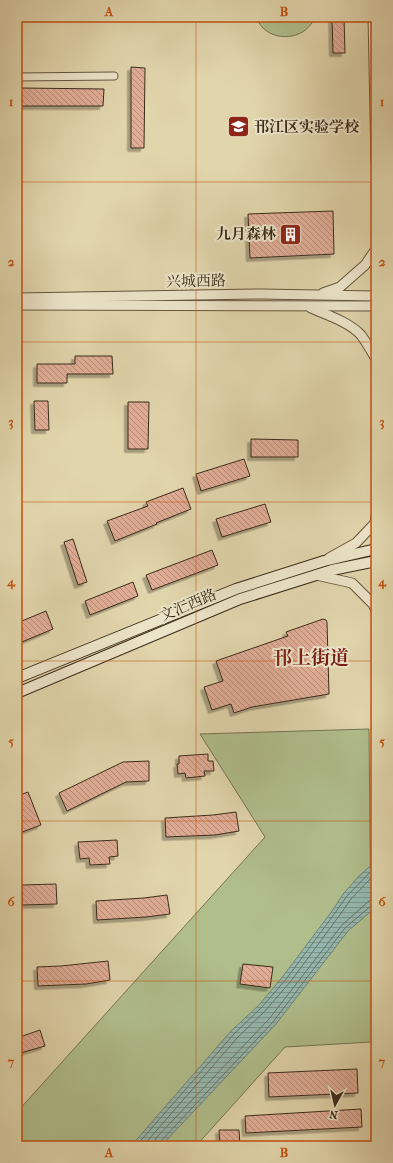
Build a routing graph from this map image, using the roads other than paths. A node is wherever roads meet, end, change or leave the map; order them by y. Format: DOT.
graph roads {
  1 [pos="373,17"];
  2 [pos="114,76"];
  3 [pos="17,77"];
  4 [pos="376,162"];
  5 [pos="376,249"];
  6 [pos="317,295"];
  7 [pos="376,296"];
  8 [pos="17,298"];
  9 [pos="17,305"];
  10 [pos="306,305"];
  11 [pos="376,306"];
  12 [pos="376,359"];
  13 [pos="376,517"];
  14 [pos="376,549"];
  15 [pos="324,561"];
  16 [pos="376,561"];
  17 [pos="316,575"];
  18 [pos="376,610"];
  19 [pos="17,678"];
  20 [pos="17,692"];
  1 -- 4 [label="street"];
  2 -- 3 [label="street"];
  5 -- 6 [label="street"];
  6 -- 7 [label="street, 兴城西路"];
  6 -- 8 [label="street, 兴城西路"];
  9 -- 10 [label="street, 兴城西路"];
  10 -- 11 [label="street, 兴城西路"];
  10 -- 12 [label="street"];
  13 -- 15 [label="street"];
  14 -- 15 [label="main road, 文汇西路"];
  15 -- 19 [label="main road, 文汇西路"];
  16 -- 17 [label="main road, 文汇西路"];
  17 -- 18 [label="street"];
  17 -- 20 [label="main road, 文汇西路"];
}
